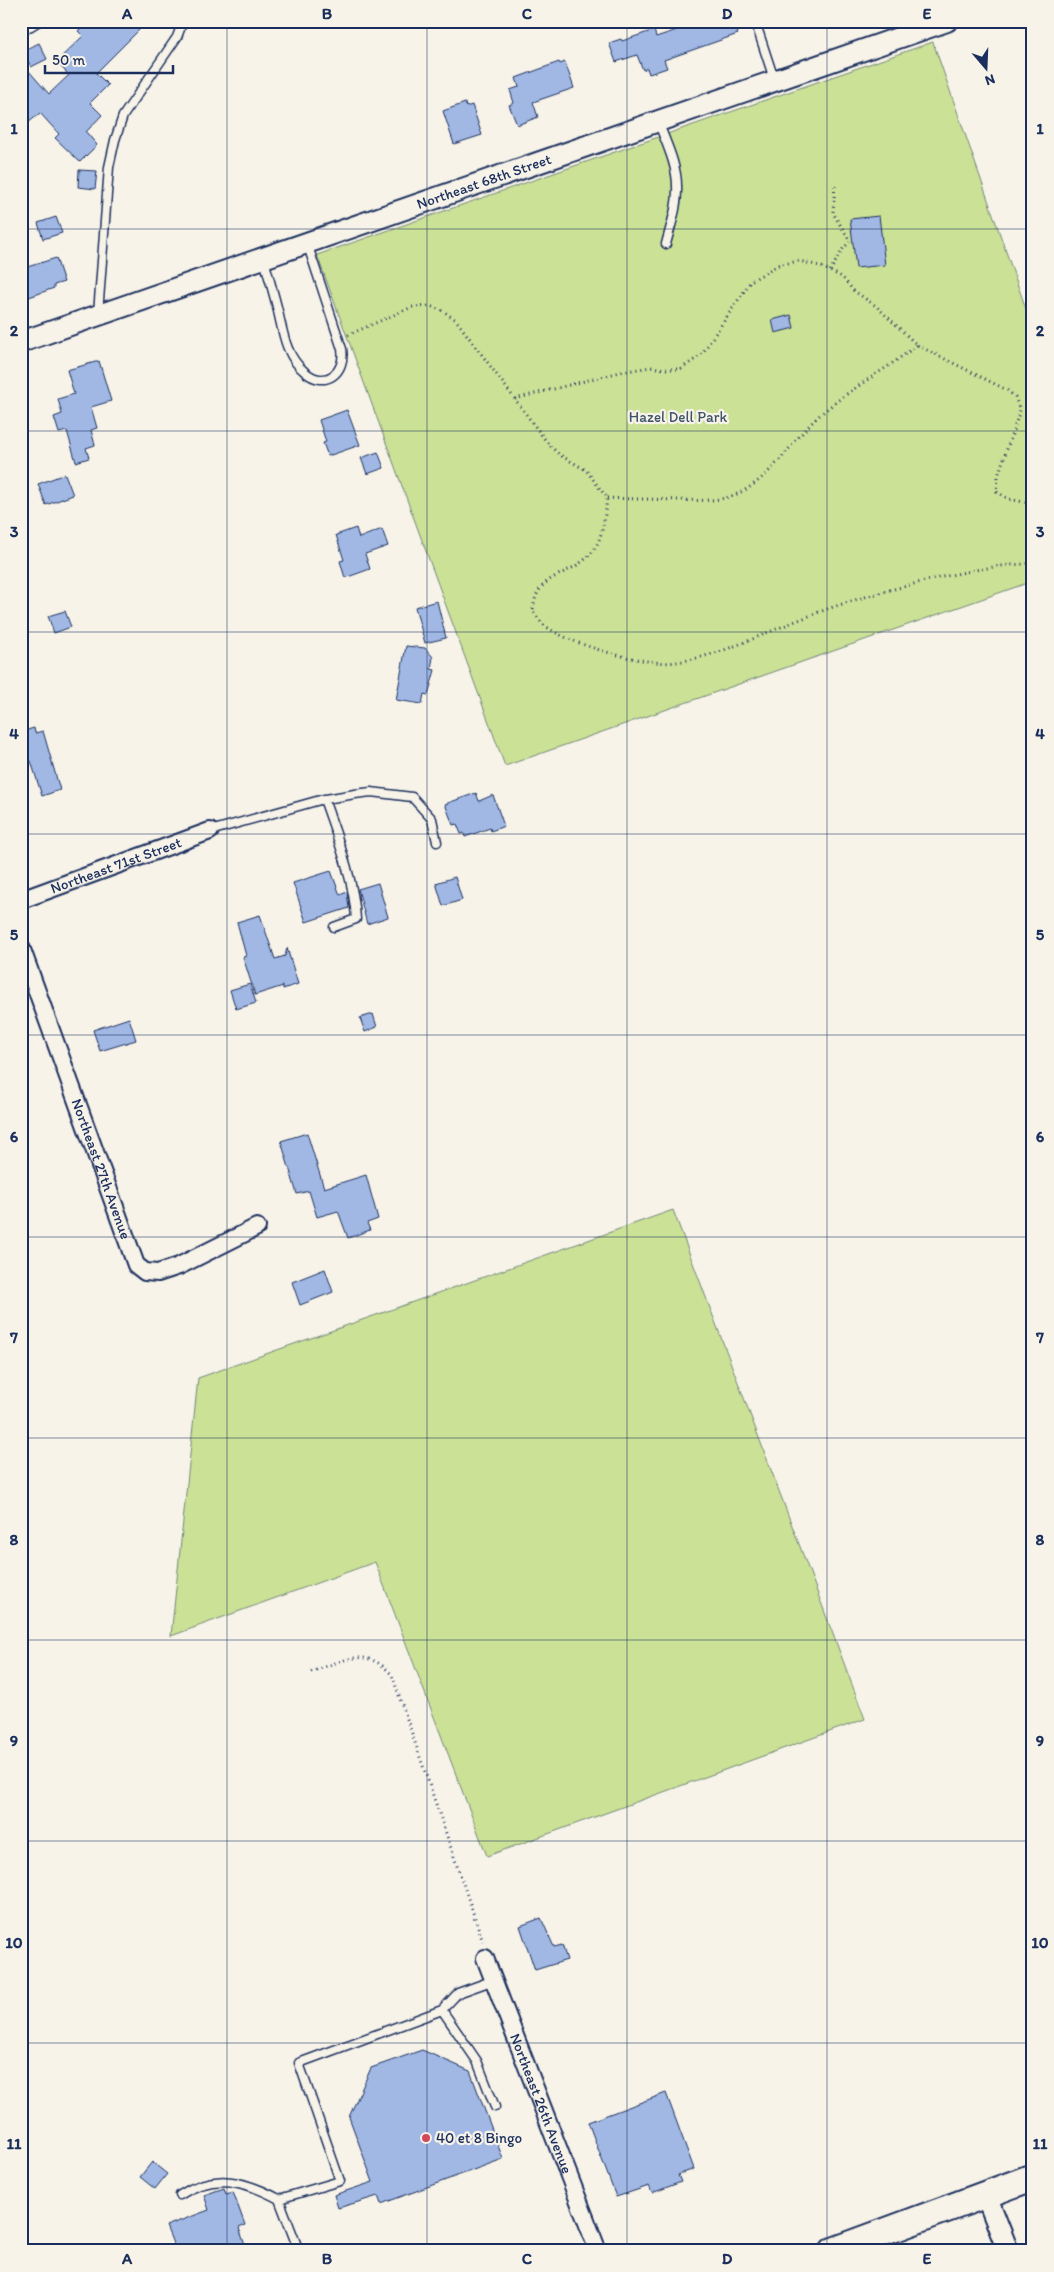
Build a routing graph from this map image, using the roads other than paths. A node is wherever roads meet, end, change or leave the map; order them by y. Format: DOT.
graph roads {
  1 [pos="39,21"];
  2 [pos="184,21"];
  3 [pos="755,21"];
  4 [pos="947,21"];
  5 [pos="21,32"];
  6 [pos="775,81"];
  7 [pos="658,121"];
  8 [pos="307,243"];
  9 [pos="666,244"];
  10 [pos="263,258"];
  11 [pos="98,316"];
  12 [pos="21,342"];
  13 [pos="324,800"];
  14 [pos="210,831"];
  15 [pos="437,842"];
  16 [pos="21,900"];
  17 [pos="334,927"];
  18 [pos="21,947"];
  19 [pos="257,1227"];
  20 [pos="485,1958"];
  21 [pos="494,1980"];
  22 [pos="442,2010"];
  23 [pos="495,2107"];
  24 [pos="1033,2177"];
  25 [pos="986,2194"];
  26 [pos="180,2195"];
  27 [pos="279,2199"];
  28 [pos="299,2251"];
  29 [pos="598,2251"];
  30 [pos="833,2251"];
  31 [pos="1008,2251"];
  1 -- 5 [label="lane"];
  2 -- 11 [label="lane"];
  3 -- 6 [label="lane"];
  4 -- 6 [label="street, Northeast 68th Street"];
  6 -- 7 [label="street, Northeast 68th Street"];
  7 -- 8 [label="street, Northeast 68th Street"];
  7 -- 9 [label="lane"];
  8 -- 10 [label="street, Northeast 68th Street"];
  8 -- 10 [label="lane"];
  10 -- 11 [label="street, Northeast 68th Street"];
  11 -- 12 [label="street, Northeast 68th Street"];
  13 -- 14 [label="lane"];
  13 -- 15 [label="lane"];
  13 -- 17 [label="lane"];
  14 -- 16 [label="street, Northeast 71st Street"];
  18 -- 19 [label="street, Northeast 27th Avenue"];
  20 -- 21 [label="street, Northeast 26th Avenue"];
  21 -- 22 [label="lane"];
  21 -- 29 [label="street, Northeast 26th Avenue"];
  22 -- 23 [label="lane"];
  22 -- 27 [label="lane"];
  24 -- 25 [label="main road"];
  25 -- 30 [label="main road"];
  25 -- 31 [label="street"];
  26 -- 27 [label="lane"];
  27 -- 28 [label="lane"];
}
